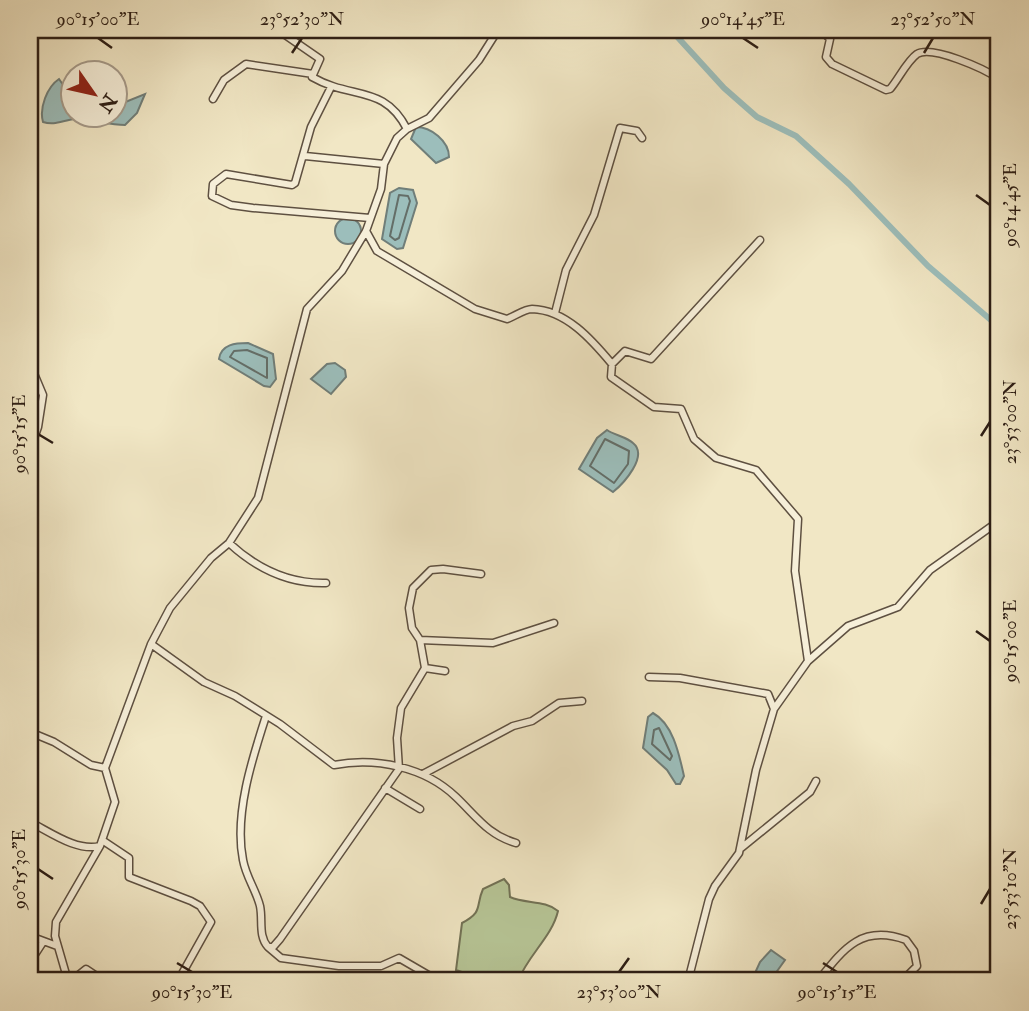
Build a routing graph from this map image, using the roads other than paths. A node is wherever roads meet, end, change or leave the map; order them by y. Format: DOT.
graph roads {
  1 [pos="278,30"];
  2 [pos="498,30"];
  3 [pos="821,30"];
  4 [pos="313,75"];
  5 [pos="999,79"];
  6 [pos="331,87"];
  7 [pos="213,99"];
  8 [pos="407,128"];
  9 [pos="642,138"];
  10 [pos="305,156"];
  11 [pos="384,164"];
  12 [pos="370,218"];
  13 [pos="366,231"];
  14 [pos="760,240"];
  15 [pos="555,313"];
  16 [pos="30,364"];
  17 [pos="612,364"];
  18 [pos="30,450"];
  19 [pos="999,521"];
  20 [pos="229,543"];
  21 [pos="481,574"];
  22 [pos="326,583"];
  23 [pos="554,623"];
  24 [pos="420,640"];
  25 [pos="151,644"];
  26 [pos="808,661"];
  27 [pos="425,668"];
  28 [pos="445,671"];
  29 [pos="649,677"];
  30 [pos="582,701"];
  31 [pos="774,709"];
  32 [pos="266,716"];
  33 [pos="30,732"];
  34 [pos="104,768"];
  35 [pos="399,769"];
  36 [pos="423,774"];
  37 [pos="816,781"];
  38 [pos="385,788"];
  39 [pos="420,809"];
  40 [pos="30,822"];
  41 [pos="101,843"];
  42 [pos="516,843"];
  43 [pos="740,849"];
  44 [pos="30,936"];
  45 [pos="43,942"];
  46 [pos="57,946"];
  47 [pos="268,947"];
  48 [pos="30,962"];
  49 [pos="69,981"];
  50 [pos="104,981"];
  51 [pos="178,981"];
  52 [pos="430,981"];
  53 [pos="688,981"];
  54 [pos="818,981"];
  55 [pos="902,981"];
  1 -- 4 [label="street"];
  2 -- 8 [label="street"];
  3 -- 5 [label="street"];
  4 -- 6 [label="street"];
  4 -- 7 [label="street"];
  6 -- 8 [label="street"];
  6 -- 10 [label="street"];
  8 -- 11 [label="street"];
  9 -- 15 [label="street"];
  10 -- 11 [label="street"];
  10 -- 12 [label="street"];
  11 -- 12 [label="street"];
  12 -- 13 [label="street"];
  13 -- 15 [label="street"];
  13 -- 20 [label="street"];
  14 -- 17 [label="street"];
  15 -- 17 [label="street"];
  16 -- 18 [label="street"];
  17 -- 26 [label="street"];
  19 -- 26 [label="street"];
  20 -- 22 [label="street"];
  20 -- 25 [label="street"];
  21 -- 24 [label="street"];
  23 -- 24 [label="street"];
  24 -- 27 [label="street"];
  25 -- 32 [label="street"];
  25 -- 34 [label="street"];
  26 -- 31 [label="street"];
  27 -- 28 [label="street"];
  27 -- 35 [label="street"];
  29 -- 31 [label="street"];
  30 -- 36 [label="street"];
  31 -- 43 [label="street"];
  32 -- 35 [label="street"];
  32 -- 47 [label="street"];
  33 -- 34 [label="street"];
  34 -- 41 [label="street"];
  35 -- 36 [label="street"];
  35 -- 38 [label="street"];
  36 -- 42 [label="street"];
  37 -- 43 [label="street"];
  38 -- 39 [label="street"];
  38 -- 47 [label="street"];
  40 -- 41 [label="street"];
  41 -- 46 [label="street"];
  41 -- 51 [label="street"];
  43 -- 53 [label="street"];
  44 -- 45 [label="street"];
  45 -- 46 [label="street"];
  45 -- 48 [label="street"];
  46 -- 49 [label="street"];
  47 -- 52 [label="street"];
  49 -- 50 [label="street"];
  54 -- 55 [label="street"];
}
